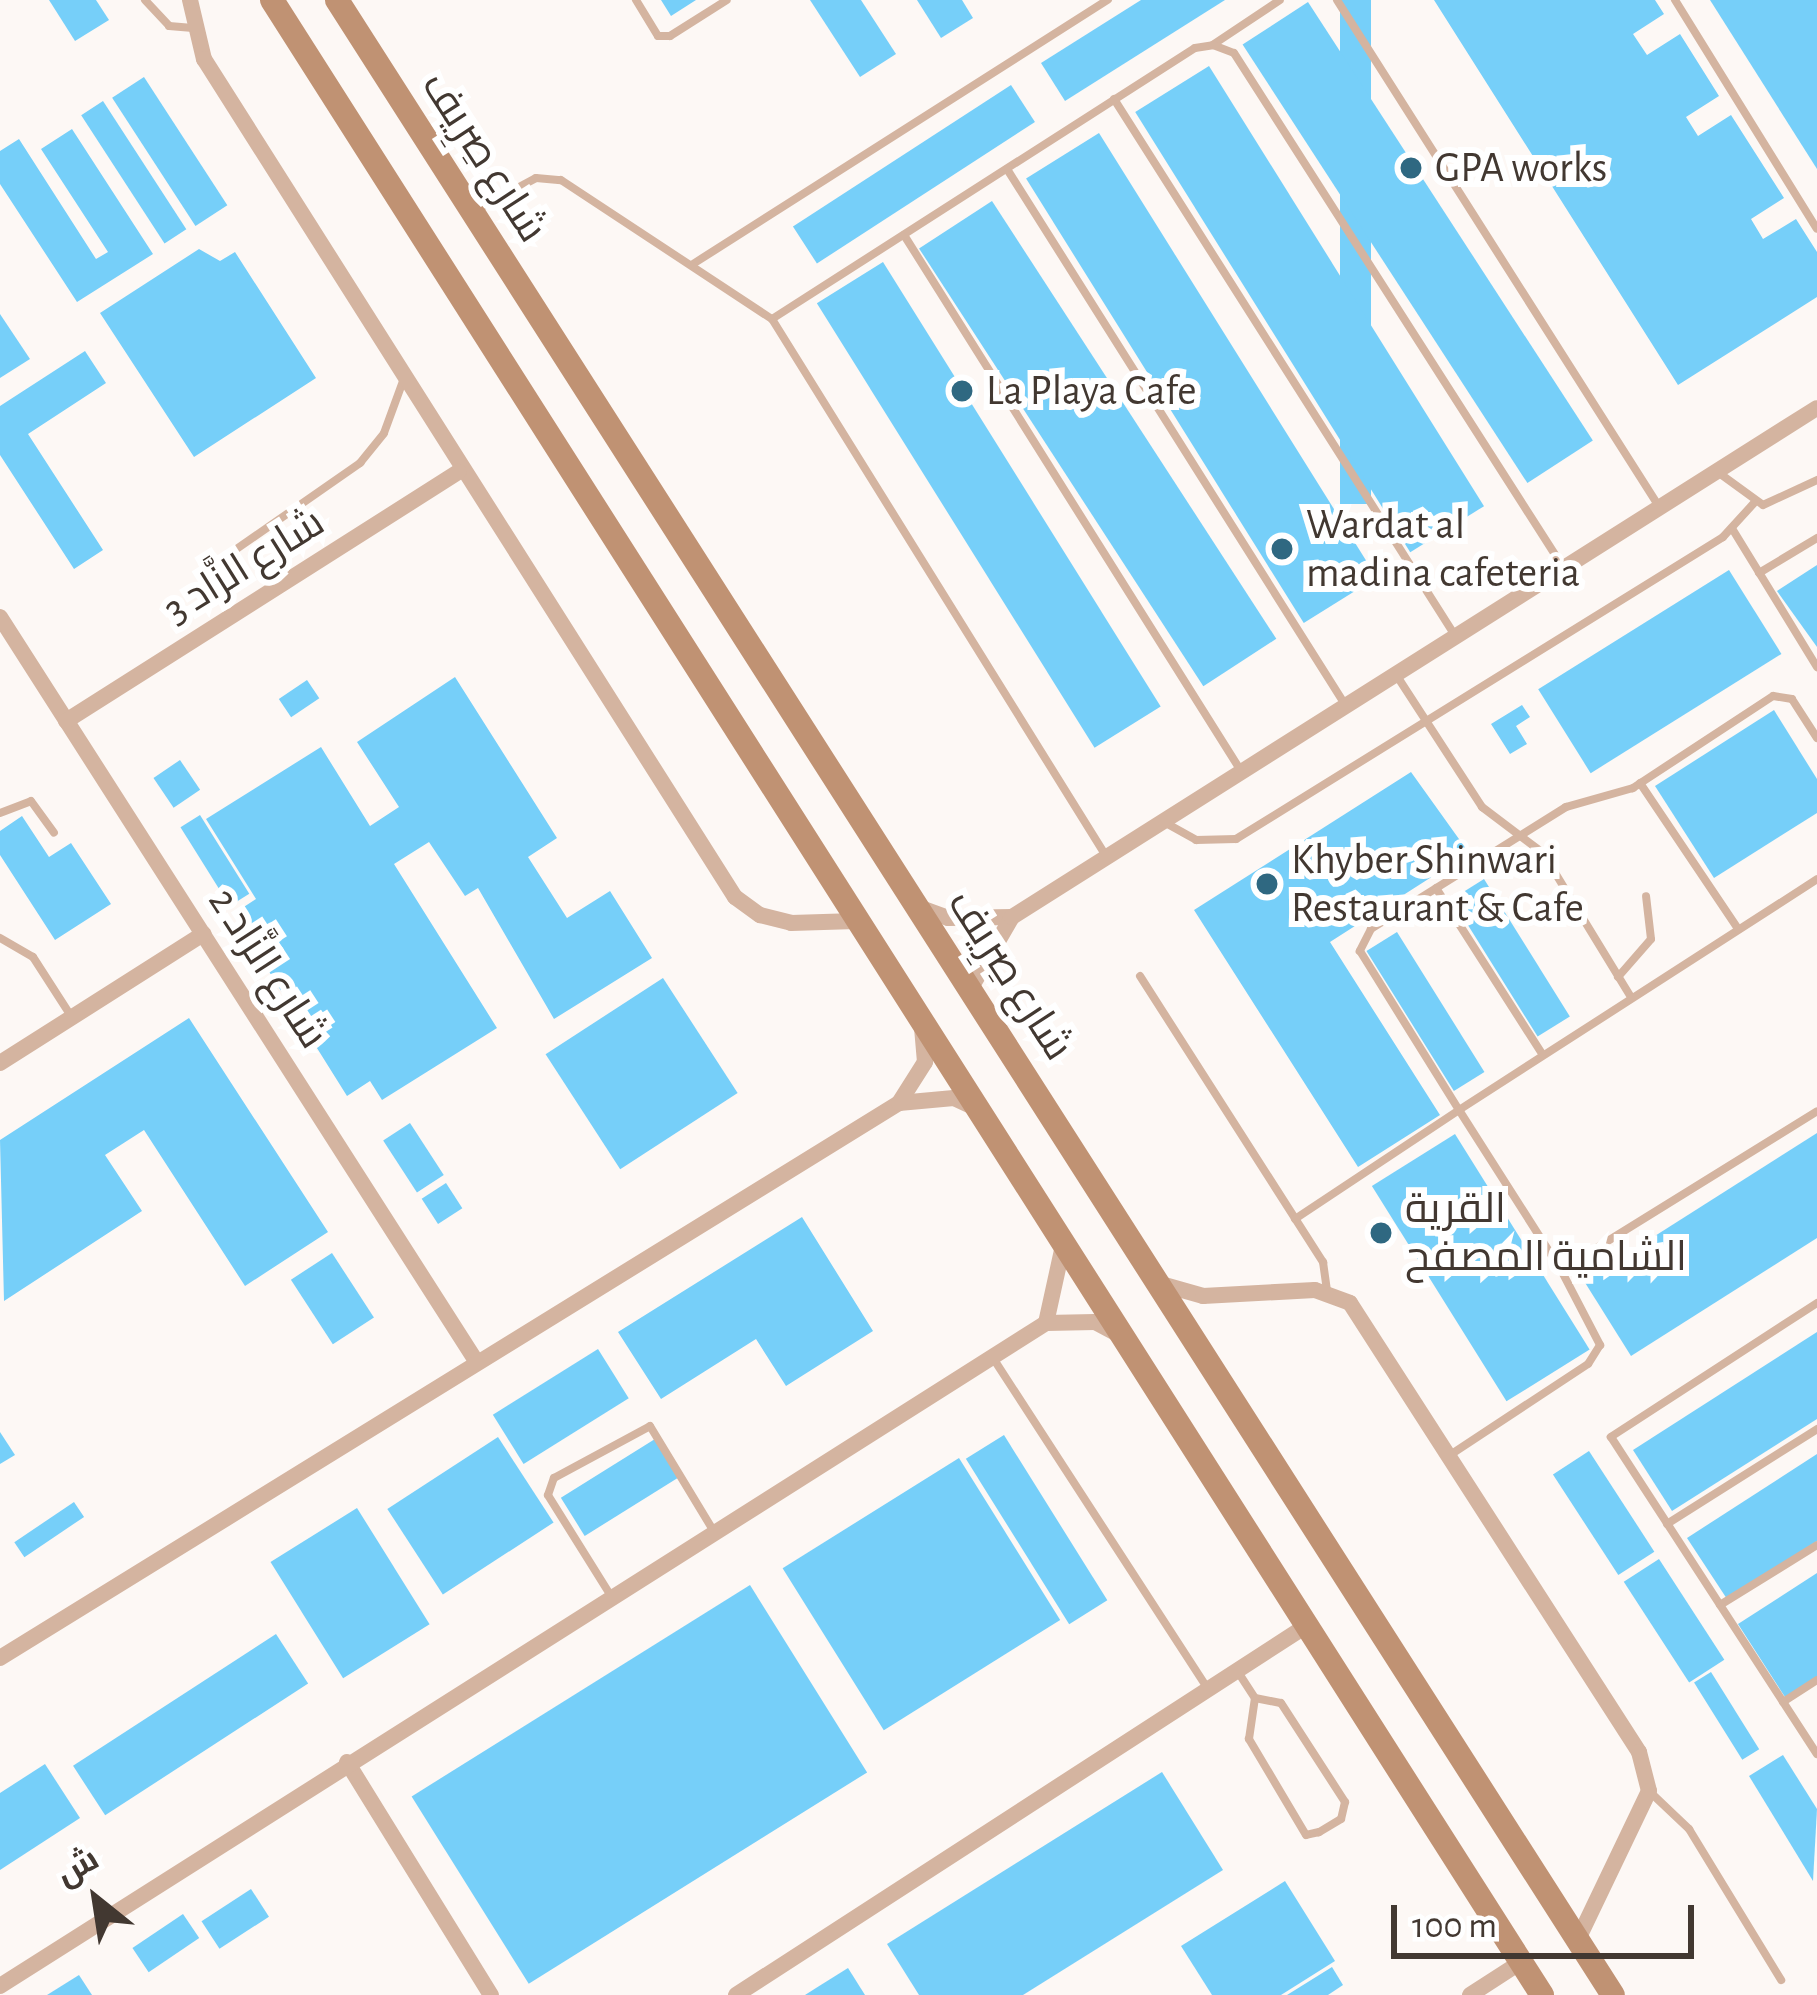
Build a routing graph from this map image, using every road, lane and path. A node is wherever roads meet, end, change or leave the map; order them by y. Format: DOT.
graph roads {
  1 [pos="145,0"];
  2 [pos="190,0"];
  3 [pos="272,0"];
  4 [pos="337,0"];
  5 [pos="636,0"];
  6 [pos="727,0"];
  7 [pos="1108,0"];
  8 [pos="1280,0"];
  9 [pos="1336,0"];
  10 [pos="1675,0"];
  11 [pos="193,28"];
  12 [pos="1213,45"];
  13 [pos="1114,99"];
  14 [pos="1007,169"];
  15 [pos="473,212"];
  16 [pos="1817,229"];
  17 [pos="904,235"];
  18 [pos="693,264"];
  19 [pos="772,320"];
  20 [pos="403,381"];
  21 [pos="1817,409"];
  22 [pos="459,472"];
  23 [pos="1718,472"];
  24 [pos="1817,480"];
  25 [pos="1754,503"];
  26 [pos="1660,508"];
  27 [pos="1733,530"];
  28 [pos="1817,538"];
  29 [pos="225,557"];
  30 [pos="1563,567"];
  31 [pos="1759,573"];
  32 [pos="0,617"];
  33 [pos="1454,634"];
  34 [pos="1817,668"];
  35 [pos="1394,671"];
  36 [pos="1344,704"];
  37 [pos="1426,720"];
  38 [pos="67,721"];
  39 [pos="1817,737"];
  40 [pos="1241,771"];
  41 [pos="1640,783"];
  42 [pos="0,813"];
  43 [pos="1163,821"];
  44 [pos="54,833"];
  45 [pos="1524,834"];
  46 [pos="1107,857"];
  47 [pos="1817,879"];
  48 [pos="1436,888"];
  49 [pos="1646,896"];
  50 [pos="921,908"];
  51 [pos="1012,917"];
  52 [pos="856,921"];
  53 [pos="1738,929"];
  54 [pos="203,934"];
  55 [pos="0,938"];
  56 [pos="1140,976"];
  57 [pos="1618,976"];
  58 [pos="972,986"];
  59 [pos="1631,997"];
  60 [pos="72,1018"];
  61 [pos="922,1025"];
  62 [pos="1542,1054"];
  63 [pos="0,1064"];
  64 [pos="898,1103"];
  65 [pos="975,1108"];
  66 [pos="1459,1110"];
  67 [pos="1817,1111"];
  68 [pos="1295,1219"];
  69 [pos="1063,1246"];
  70 [pos="1562,1270"];
  71 [pos="1159,1283"];
  72 [pos="1327,1292"];
  73 [pos="1817,1303"];
  74 [pos="1046,1323"];
  75 [pos="1120,1335"];
  76 [pos="992,1357"];
  77 [pos="474,1358"];
  78 [pos="1817,1430"];
  79 [pos="1450,1455"];
  80 [pos="1667,1524"];
  81 [pos="713,1532"];
  82 [pos="1817,1544"];
  83 [pos="611,1596"];
  84 [pos="1720,1605"];
  85 [pos="1306,1626"];
  86 [pos="0,1658"];
  87 [pos="1238,1671"];
  88 [pos="1817,1681"];
  89 [pos="1208,1690"];
  90 [pos="1256,1698"];
  91 [pos="1783,1702"];
  92 [pos="1817,1754"];
  93 [pos="347,1762"];
  94 [pos="1649,1791"];
  95 [pos="1576,1941"];
  96 [pos="1521,1962"];
  97 [pos="1781,1980"];
  98 [pos="0,1986"];
  99 [pos="491,1995"];
  100 [pos="736,1995"];
  101 [pos="1470,1995"];
  102 [pos="1541,1995"];
  103 [pos="1613,1995"];
  1 -- 11 [label="lane"];
  2 -- 11 [label="street"];
  3 -- 52 [label="main road"];
  4 -- 15 [label="main road, شارع صِرِيف"];
  5 -- 6 [label="lane"];
  7 -- 18 [label="lane"];
  8 -- 12 [label="lane"];
  9 -- 26 [label="lane"];
  10 -- 16 [label="lane"];
  11 -- 20 [label="street"];
  12 -- 13 [label="lane"];
  12 -- 30 [label="lane"];
  13 -- 14 [label="lane"];
  13 -- 33 [label="lane"];
  14 -- 17 [label="lane"];
  14 -- 36 [label="lane"];
  15 -- 18 [label="lane"];
  15 -- 50 [label="main road, شارع صِرِيف"];
  17 -- 19 [label="lane"];
  17 -- 40 [label="lane"];
  18 -- 19 [label="lane"];
  19 -- 46 [label="lane"];
  20 -- 22 [label="street"];
  20 -- 29 [label="lane"];
  21 -- 23 [label="street"];
  22 -- 38 [label="street, شارع الزَّاد 3"];
  22 -- 52 [label="street"];
  23 -- 25 [label="lane"];
  23 -- 26 [label="street"];
  24 -- 25 [label="lane"];
  25 -- 27 [label="lane"];
  26 -- 30 [label="street"];
  27 -- 31 [label="lane"];
  27 -- 37 [label="lane"];
  28 -- 31 [label="lane"];
  30 -- 33 [label="street"];
  31 -- 34 [label="lane"];
  32 -- 38 [label="street, شارع الزَّاد 2"];
  33 -- 35 [label="street"];
  35 -- 36 [label="street"];
  35 -- 37 [label="lane"];
  36 -- 40 [label="street"];
  37 -- 43 [label="lane"];
  37 -- 45 [label="lane"];
  38 -- 54 [label="street, شارع الزَّاد 2"];
  39 -- 41 [label="lane"];
  40 -- 43 [label="street"];
  41 -- 45 [label="lane"];
  41 -- 53 [label="lane"];
  42 -- 44 [label="lane"];
  43 -- 46 [label="street"];
  45 -- 48 [label="lane"];
  45 -- 57 [label="lane"];
  46 -- 51 [label="street"];
  47 -- 53 [label="lane"];
  48 -- 62 [label="lane"];
  48 -- 66 [label="lane"];
  49 -- 57 [label="lane"];
  50 -- 51 [label="street"];
  50 -- 58 [label="main road, شارع صِرِيف"];
  51 -- 58 [label="street"];
  52 -- 61 [label="main road"];
  53 -- 59 [label="lane"];
  54 -- 60 [label="street"];
  54 -- 77 [label="street, شارع الزَّاد 2"];
  55 -- 60 [label="lane"];
  56 -- 68 [label="lane"];
  57 -- 59 [label="lane"];
  58 -- 71 [label="main road, شارع صِرِيف"];
  59 -- 62 [label="lane"];
  60 -- 63 [label="street"];
  61 -- 64 [label="street"];
  61 -- 65 [label="main road"];
  62 -- 66 [label="lane"];
  64 -- 65 [label="street"];
  64 -- 77 [label="street"];
  65 -- 69 [label="main road"];
  66 -- 68 [label="lane"];
  66 -- 70 [label="lane"];
  67 -- 70 [label="lane"];
  68 -- 72 [label="lane"];
  69 -- 74 [label="street"];
  69 -- 75 [label="main road"];
  70 -- 79 [label="lane"];
  71 -- 72 [label="street"];
  71 -- 95 [label="main road, شارع صِرِيف"];
  72 -- 79 [label="street"];
  73 -- 80 [label="lane"];
  74 -- 75 [label="street"];
  74 -- 76 [label="street"];
  75 -- 85 [label="main road"];
  76 -- 81 [label="street"];
  76 -- 89 [label="lane"];
  77 -- 86 [label="street"];
  78 -- 80 [label="lane"];
  79 -- 94 [label="street"];
  80 -- 84 [label="lane"];
  81 -- 83 [label="street"];
  81 -- 83 [label="lane"];
  82 -- 84 [label="lane"];
  83 -- 93 [label="street"];
  84 -- 91 [label="lane"];
  85 -- 87 [label="street"];
  85 -- 96 [label="main road"];
  87 -- 89 [label="street"];
  87 -- 90 [label="lane"];
  88 -- 91 [label="lane"];
  89 -- 100 [label="street"];
  90 -- 90 [label="lane"];
  91 -- 92 [label="lane"];
  93 -- 98 [label="street"];
  93 -- 99 [label="street"];
  94 -- 95 [label="street"];
  94 -- 97 [label="lane"];
  95 -- 103 [label="main road, شارع صِرِيف"];
  96 -- 101 [label="street"];
  96 -- 102 [label="main road"];
}
